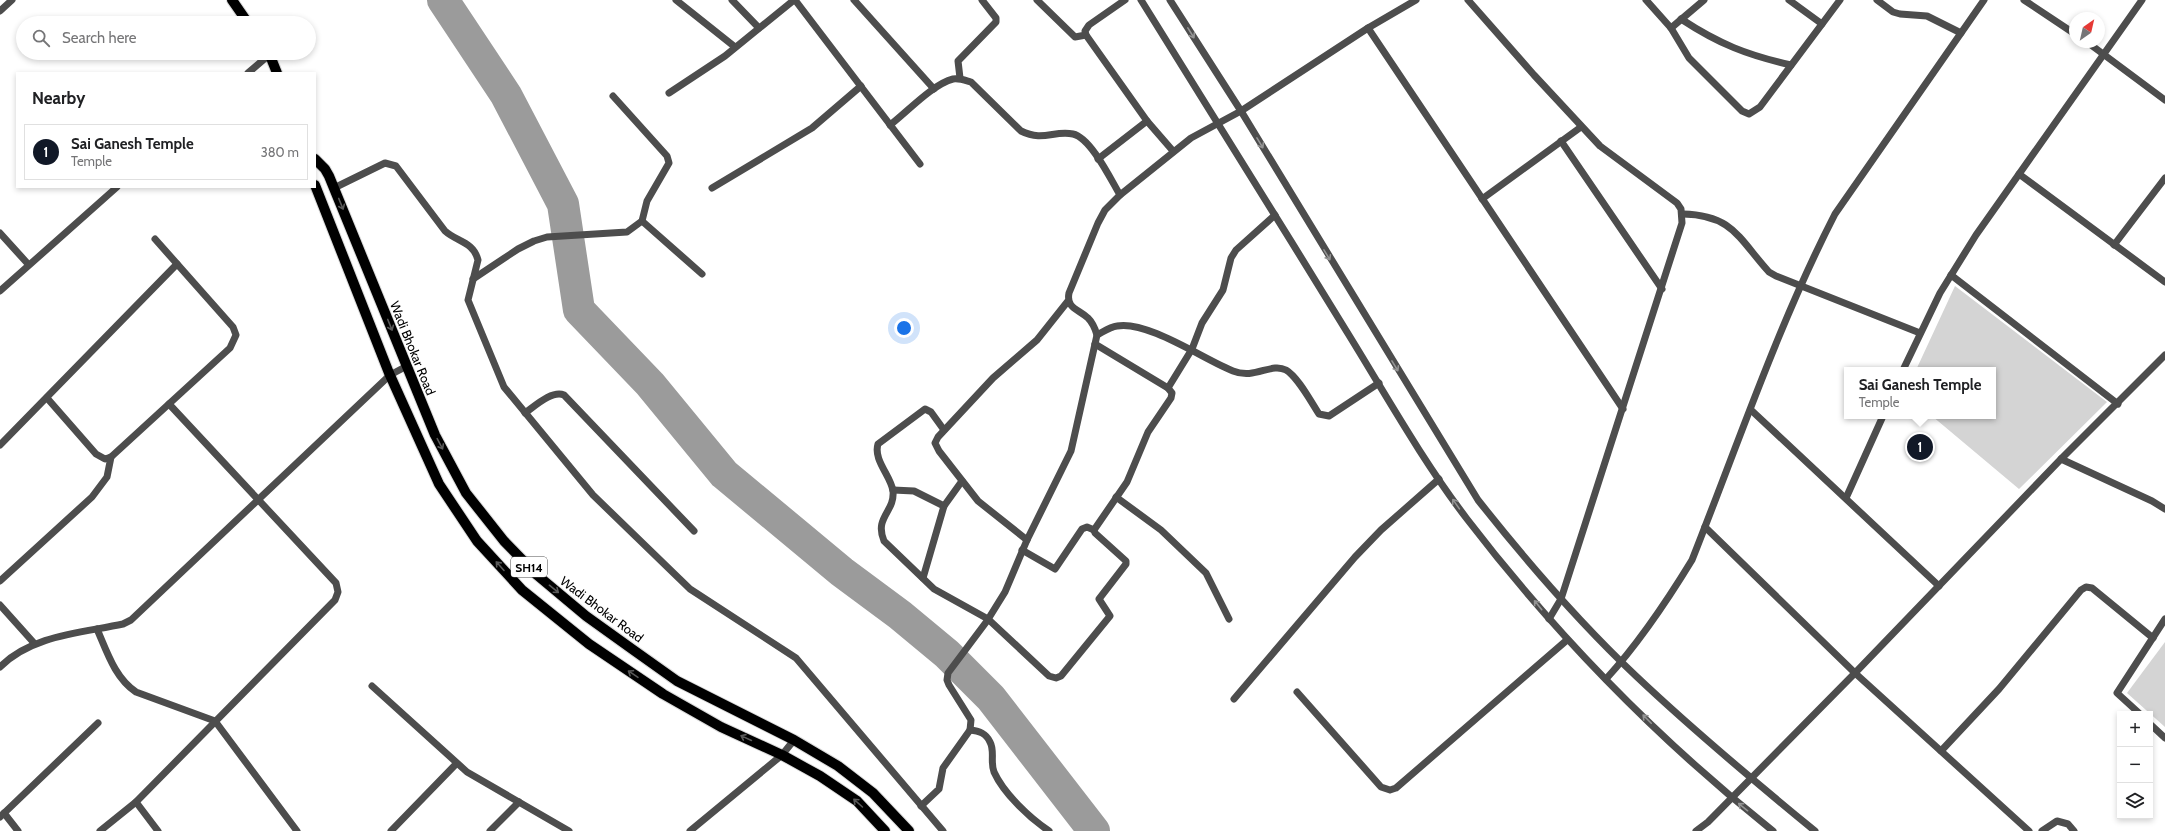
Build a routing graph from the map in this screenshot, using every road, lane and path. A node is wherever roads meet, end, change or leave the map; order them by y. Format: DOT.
graph roads {
  1 [pos="12,0"];
  2 [pos="232,0"];
  3 [pos="676,0"];
  4 [pos="732,0"];
  5 [pos="781,0"];
  6 [pos="795,0"];
  7 [pos="854,0"];
  8 [pos="982,0"];
  9 [pos="1037,0"];
  10 [pos="1125,0"];
  11 [pos="1141,0"];
  12 [pos="1170,0"];
  13 [pos="1416,0"];
  14 [pos="1468,0"];
  15 [pos="1646,0"];
  16 [pos="1704,0"];
  17 [pos="1789,0"];
  18 [pos="1840,0"];
  19 [pos="1877,0"];
  20 [pos="1984,0"];
  21 [pos="2024,0"];
  22 [pos="2142,0"];
  23 [pos="786,6"];
  24 [pos="0,11"];
  25 [pos="243,16"];
  26 [pos="1681,19"];
  27 [pos="1822,24"];
  28 [pos="759,28"];
  29 [pos="1368,28"];
  30 [pos="1671,28"];
  31 [pos="2069,30"];
  32 [pos="1960,34"];
  33 [pos="1086,35"];
  34 [pos="735,47"];
  35 [pos="2096,48"];
  36 [pos="2104,53"];
  37 [pos="262,60"];
  38 [pos="272,60"];
  39 [pos="1791,65"];
  40 [pos="249,72"];
  41 [pos="277,72"];
  42 [pos="960,78"];
  43 [pos="861,86"];
  44 [pos="934,89"];
  45 [pos="669,93"];
  46 [pos="613,96"];
  47 [pos="2165,100"];
  48 [pos="1241,111"];
  49 [pos="1147,121"];
  50 [pos="1218,123"];
  51 [pos="890,125"];
  52 [pos="1581,127"];
  53 [pos="1561,141"];
  54 [pos="1173,151"];
  55 [pos="1098,159"];
  56 [pos="316,160"];
  57 [pos="920,164"];
  58 [pos="2018,174"];
  59 [pos="2165,178"];
  60 [pos="116,188"];
  61 [pos="316,188"];
  62 [pos="334,188"];
  63 [pos="712,188"];
  64 [pos="1120,195"];
  65 [pos="1482,199"];
  66 [pos="1683,214"];
  67 [pos="1275,215"];
  68 [pos="642,221"];
  69 [pos="0,233"];
  70 [pos="155,240"];
  71 [pos="2114,245"];
  72 [pos="28,264"];
  73 [pos="177,264"];
  74 [pos="702,274"];
  75 [pos="1951,275"];
  76 [pos="473,278"];
  77 [pos="2165,282"];
  78 [pos="1801,286"];
  79 [pos="1662,289"];
  80 [pos="0,291"];
  81 [pos="1068,301"];
  82 [pos="1920,333"];
  83 [pos="1097,335"];
  84 [pos="1095,344"];
  85 [pos="1192,349"];
  86 [pos="2165,355"];
  87 [pos="407,366"];
  88 [pos="1904,367"];
  89 [pos="390,376"];
  90 [pos="1379,383"];
  91 [pos="1168,388"];
  92 [pos="47,398"];
  93 [pos="169,404"];
  94 [pos="2118,404"];
  95 [pos="1623,410"];
  96 [pos="1751,410"];
  97 [pos="525,413"];
  98 [pos="1882,419"];
  99 [pos="944,430"];
  100 [pos="0,445"];
  101 [pos="111,458"];
  102 [pos="2061,459"];
  103 [pos="1439,479"];
  104 [pos="962,481"];
  105 [pos="893,490"];
  106 [pos="1116,497"];
  107 [pos="1846,498"];
  108 [pos="258,500"];
  109 [pos="944,506"];
  110 [pos="2165,510"];
  111 [pos="1705,527"];
  112 [pos="1094,530"];
  113 [pos="694,531"];
  114 [pos="1026,540"];
  115 [pos="1022,550"];
  116 [pos="923,578"];
  117 [pos="0,581"];
  118 [pos="1939,586"];
  119 [pos="1561,599"];
  120 [pos="0,606"];
  121 [pos="1229,619"];
  122 [pos="1549,619"];
  123 [pos="2165,619"];
  124 [pos="987,620"];
  125 [pos="97,629"];
  126 [pos="2153,638"];
  127 [pos="1567,640"];
  128 [pos="34,644"];
  129 [pos="1622,662"];
  130 [pos="0,667"];
  131 [pos="1855,673"];
  132 [pos="1606,679"];
  133 [pos="372,686"];
  134 [pos="1298,692"];
  135 [pos="1234,700"];
  136 [pos="2137,711"];
  137 [pos="215,721"];
  138 [pos="98,723"];
  139 [pos="2153,727"];
  140 [pos="970,730"];
  141 [pos="2165,738"];
  142 [pos="794,740"];
  143 [pos="1941,751"];
  144 [pos="782,755"];
  145 [pos="456,764"];
  146 [pos="1750,778"];
  147 [pos="1731,797"];
  148 [pos="136,802"];
  149 [pos="519,802"];
  150 [pos="921,806"];
  151 [pos="2,815"];
  152 [pos="1698,829"];
  153 [pos="18,831"];
  154 [pos="100,831"];
  155 [pos="158,831"];
  156 [pos="297,831"];
  157 [pos="391,831"];
  158 [pos="490,831"];
  159 [pos="569,831"];
  160 [pos="690,831"];
  161 [pos="885,831"];
  162 [pos="909,831"];
  163 [pos="943,831"];
  164 [pos="1049,831"];
  165 [pos="1708,831"];
  166 [pos="1774,831"];
  167 [pos="1814,831"];
  168 [pos="2029,831"];
  169 [pos="2042,831"];
  170 [pos="2074,831"];
  1 -- 24 [label="street"];
  2 -- 25 [label="main road"];
  3 -- 34 [label="street"];
  4 -- 28 [label="street"];
  5 -- 23 [label="street"];
  6 -- 23 [label="street"];
  6 -- 43 [label="street"];
  7 -- 44 [label="street"];
  8 -- 42 [label="street"];
  9 -- 33 [label="street"];
  10 -- 33 [label="street"];
  11 -- 50 [label="street"];
  12 -- 48 [label="street, one-way"];
  13 -- 29 [label="street"];
  14 -- 52 [label="street"];
  15 -- 30 [label="street"];
  16 -- 26 [label="street"];
  17 -- 27 [label="street"];
  18 -- 27 [label="street"];
  19 -- 32 [label="street"];
  20 -- 32 [label="street"];
  21 -- 31 [label="street"];
  22 -- 36 [label="street"];
  23 -- 28 [label="street"];
  26 -- 30 [label="street"];
  26 -- 39 [label="street"];
  27 -- 39 [label="street"];
  28 -- 34 [label="street"];
  29 -- 48 [label="street"];
  29 -- 65 [label="street"];
  30 -- 39 [label="street"];
  32 -- 78 [label="street"];
  33 -- 49 [label="street"];
  34 -- 45 [label="street"];
  35 -- 36 [label="street"];
  36 -- 47 [label="street"];
  36 -- 58 [label="street"];
  37 -- 40 [label="street"];
  38 -- 41 [label="main road"];
  42 -- 44 [label="street"];
  42 -- 55 [label="street"];
  43 -- 51 [label="street"];
  43 -- 63 [label="street"];
  44 -- 51 [label="street"];
  46 -- 68 [label="street"];
  48 -- 50 [label="street"];
  48 -- 119 [label="street, one-way"];
  49 -- 54 [label="street"];
  49 -- 55 [label="street"];
  50 -- 54 [label="street"];
  50 -- 67 [label="street"];
  51 -- 57 [label="street"];
  52 -- 53 [label="street"];
  52 -- 66 [label="street"];
  53 -- 65 [label="street"];
  53 -- 79 [label="street"];
  54 -- 64 [label="street"];
  55 -- 64 [label="street"];
  56 -- 62 [label="main road, Wadi Bhokar Road / SH14"];
  58 -- 71 [label="street"];
  58 -- 75 [label="street"];
  59 -- 71 [label="street"];
  60 -- 72 [label="street"];
  61 -- 89 [label="main road, SH14"];
  62 -- 76 [label="street"];
  62 -- 87 [label="main road, Wadi Bhokar Road / SH14, one-way"];
  64 -- 81 [label="street"];
  65 -- 95 [label="street"];
  66 -- 78 [label="street"];
  66 -- 79 [label="street"];
  67 -- 85 [label="street"];
  67 -- 90 [label="street"];
  68 -- 74 [label="street"];
  68 -- 76 [label="street"];
  69 -- 72 [label="street"];
  70 -- 73 [label="street"];
  71 -- 77 [label="street"];
  72 -- 80 [label="street"];
  73 -- 92 [label="street"];
  73 -- 93 [label="street"];
  75 -- 82 [label="street"];
  75 -- 94 [label="street"];
  76 -- 97 [label="street"];
  78 -- 82 [label="street"];
  78 -- 96 [label="street"];
  79 -- 95 [label="street"];
  81 -- 83 [label="street"];
  81 -- 99 [label="street"];
  82 -- 88 [label="street"];
  83 -- 84 [label="street"];
  83 -- 85 [label="street"];
  84 -- 91 [label="street"];
  84 -- 114 [label="street"];
  85 -- 90 [label="street"];
  85 -- 91 [label="street"];
  86 -- 94 [label="street"];
  87 -- 89 [label="street"];
  87 -- 142 [label="main road, Wadi Bhokar Road / SH14, one-way"];
  89 -- 108 [label="street"];
  144 -- 89 [label="main road, SH14, one-way"];
  90 -- 103 [label="street"];
  91 -- 106 [label="street"];
  92 -- 100 [label="street"];
  92 -- 101 [label="street"];
  93 -- 101 [label="street"];
  93 -- 108 [label="street"];
  94 -- 102 [label="street"];
  95 -- 119 [label="street"];
  96 -- 107 [label="street"];
  96 -- 111 [label="street"];
  97 -- 113 [label="street"];
  97 -- 150 [label="street"];
  98 -- 107 [label="street"];
  99 -- 104 [label="street"];
  99 -- 105 [label="street"];
  101 -- 117 [label="street"];
  102 -- 110 [label="street"];
  102 -- 118 [label="street"];
  122 -- 103 [label="street, one-way"];
  103 -- 135 [label="street"];
  104 -- 109 [label="street"];
  104 -- 114 [label="street"];
  105 -- 109 [label="street"];
  105 -- 116 [label="street"];
  106 -- 112 [label="street"];
  106 -- 121 [label="street"];
  107 -- 118 [label="street"];
  108 -- 125 [label="street"];
  108 -- 137 [label="street"];
  109 -- 116 [label="street"];
  111 -- 129 [label="street"];
  111 -- 131 [label="street"];
  112 -- 115 [label="street"];
  112 -- 124 [label="street"];
  114 -- 115 [label="street"];
  115 -- 124 [label="street"];
  116 -- 124 [label="street"];
  118 -- 131 [label="street"];
  119 -- 122 [label="street"];
  119 -- 129 [label="street"];
  120 -- 128 [label="street"];
  122 -- 127 [label="street"];
  123 -- 126 [label="street"];
  124 -- 140 [label="street"];
  125 -- 128 [label="street"];
  125 -- 137 [label="street"];
  126 -- 136 [label="street"];
  126 -- 143 [label="street"];
  127 -- 132 [label="street"];
  127 -- 134 [label="street"];
  128 -- 130 [label="street"];
  129 -- 132 [label="street"];
  129 -- 146 [label="street"];
  131 -- 143 [label="street"];
  131 -- 146 [label="street"];
  147 -- 132 [label="street, one-way"];
  133 -- 145 [label="street"];
  137 -- 148 [label="street"];
  137 -- 156 [label="street"];
  138 -- 151 [label="street"];
  139 -- 141 [label="street"];
  140 -- 150 [label="street"];
  140 -- 164 [label="street"];
  142 -- 144 [label="street"];
  142 -- 162 [label="main road, Wadi Bhokar Road / SH14"];
  143 -- 168 [label="street"];
  144 -- 160 [label="street"];
  161 -- 144 [label="main road, SH14, one-way"];
  145 -- 149 [label="street"];
  145 -- 157 [label="street"];
  146 -- 147 [label="street"];
  146 -- 167 [label="street"];
  147 -- 152 [label="street"];
  166 -- 147 [label="street, one-way"];
  148 -- 154 [label="street"];
  148 -- 155 [label="street"];
  149 -- 158 [label="street"];
  149 -- 159 [label="street"];
  150 -- 163 [label="street"];
  151 -- 153 [label="street"];
  152 -- 165 [label="street"];
  169 -- 170 [label="street"];
}
